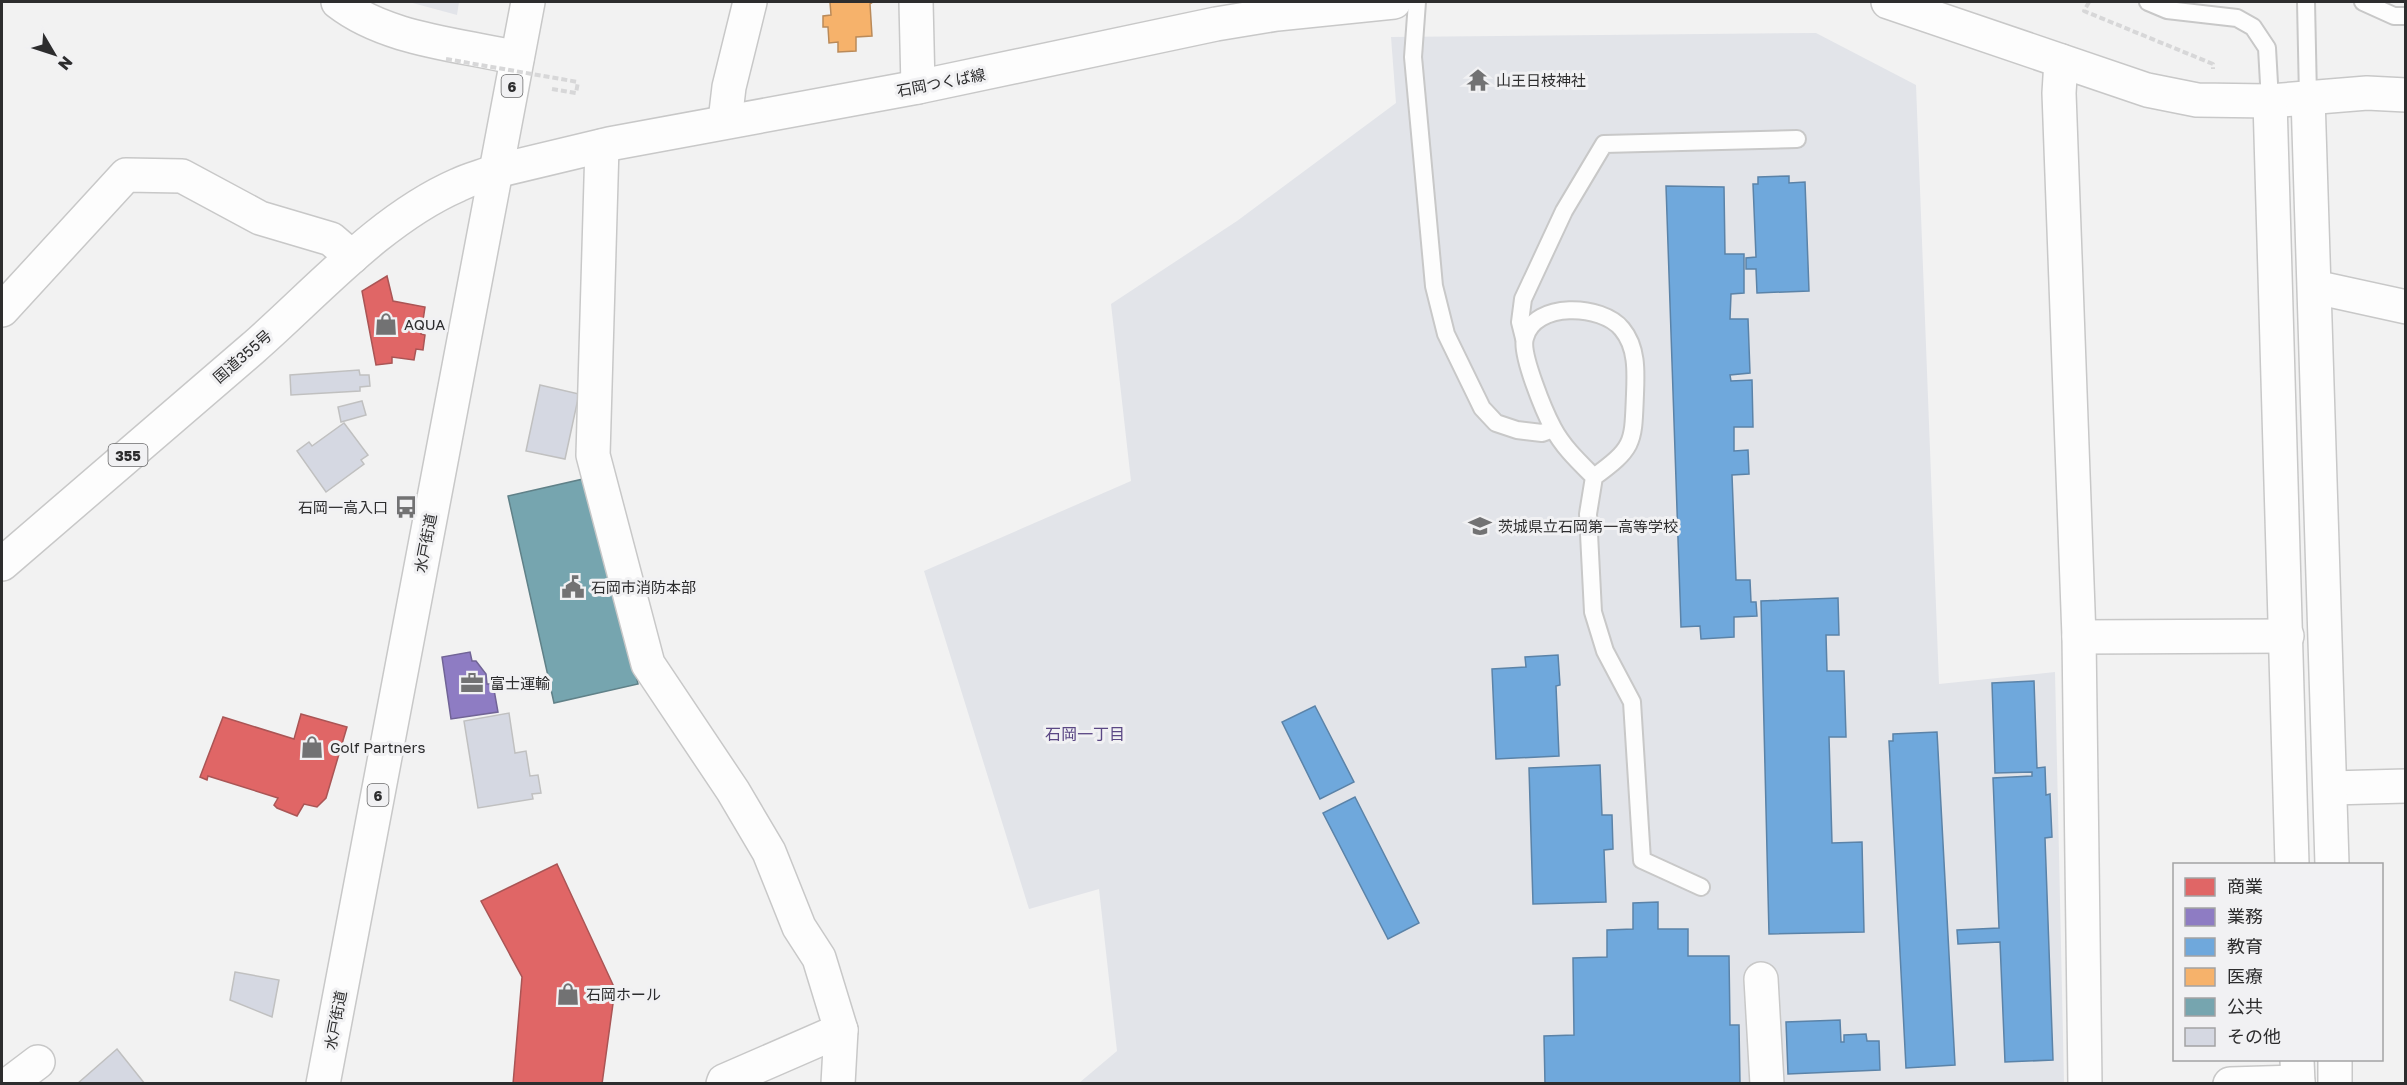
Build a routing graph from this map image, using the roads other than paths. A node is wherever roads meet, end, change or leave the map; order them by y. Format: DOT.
graph roads {
  1 [pos="338,2"];
  2 [pos="528,2"];
  3 [pos="750,2"];
  4 [pos="916,2"];
  5 [pos="1388,2"];
  6 [pos="1394,2"];
  7 [pos="1417,2"];
  8 [pos="1888,2"];
  9 [pos="2148,2"];
  10 [pos="2306,2"];
  11 [pos="2363,2"];
  12 [pos="1277,8"];
  13 [pos="2406,16"];
  14 [pos="517,58"];
  15 [pos="2061,61"];
  16 [pos="918,87"];
  17 [pos="2406,95"];
  18 [pos="2308,98"];
  19 [pos="2270,101"];
  20 [pos="725,121"];
  21 [pos="1797,139"];
  22 [pos="602,146"];
  23 [pos="496,171"];
  24 [pos="352,257"];
  25 [pos="2315,287"];
  26 [pos="2406,307"];
  27 [pos="2,310"];
  28 [pos="1524,338"];
  29 [pos="1553,429"];
  30 [pos="1594,477"];
  31 [pos="2,564"];
  32 [pos="2287,636"];
  33 [pos="2079,637"];
  34 [pos="2406,786"];
  35 [pos="2331,788"];
  36 [pos="2292,863"];
  37 [pos="2332,863"];
  38 [pos="1701,887"];
  39 [pos="1761,979"];
  40 [pos="841,1030"];
  41 [pos="2334,1061"];
  42 [pos="38,1062"];
  43 [pos="2298,1075"];
  44 [pos="9,1083"];
  45 [pos="323,1083"];
  46 [pos="723,1083"];
  47 [pos="838,1083"];
  48 [pos="1767,1083"];
  49 [pos="2085,1083"];
  50 [pos="2230,1083"];
  51 [pos="2335,1083"];
  1 -- 14 [label="main road"];
  2 -- 14 [label="main road, 水戸街道 / 6"];
  3 -- 20 [label="main road"];
  4 -- 16 [label="main road"];
  5 -- 6 [label="main road, 石岡つくば線"];
  5 -- 12 [label="main road, 石岡つくば線"];
  7 -- 29 [label="lane"];
  8 -- 15 [label="main road"];
  9 -- 19 [label="lane"];
  10 -- 18 [label="lane"];
  11 -- 13 [label="lane"];
  12 -- 16 [label="main road, 石岡つくば線"];
  14 -- 23 [label="main road, 水戸街道 / 6"];
  15 -- 19 [label="main road"];
  15 -- 33 [label="main road"];
  16 -- 20 [label="main road, 石岡つくば線"];
  17 -- 18 [label="main road"];
  18 -- 19 [label="main road"];
  18 -- 25 [label="main road"];
  19 -- 32 [label="main road"];
  20 -- 22 [label="main road, 石岡つくば線"];
  21 -- 28 [label="lane"];
  22 -- 23 [label="main road, 石岡つくば線"];
  22 -- 40 [label="main road"];
  23 -- 24 [label="main road, 国道355号 / 355"];
  23 -- 45 [label="main road, 水戸街道 / 6"];
  24 -- 27 [label="main road"];
  24 -- 31 [label="main road, 国道355号 / 355"];
  25 -- 26 [label="main road"];
  25 -- 35 [label="main road"];
  28 -- 29 [label="lane"];
  28 -- 30 [label="lane"];
  29 -- 30 [label="lane"];
  30 -- 38 [label="lane"];
  32 -- 33 [label="main road"];
  32 -- 36 [label="main road"];
  33 -- 49 [label="main road"];
  34 -- 35 [label="main road"];
  35 -- 37 [label="main road"];
  39 -- 48 [label="main road"];
  40 -- 46 [label="main road"];
  40 -- 47 [label="main road"];
  41 -- 51 [label="main road"];
  42 -- 44 [label="main road"];
  43 -- 50 [label="main road"];
}
